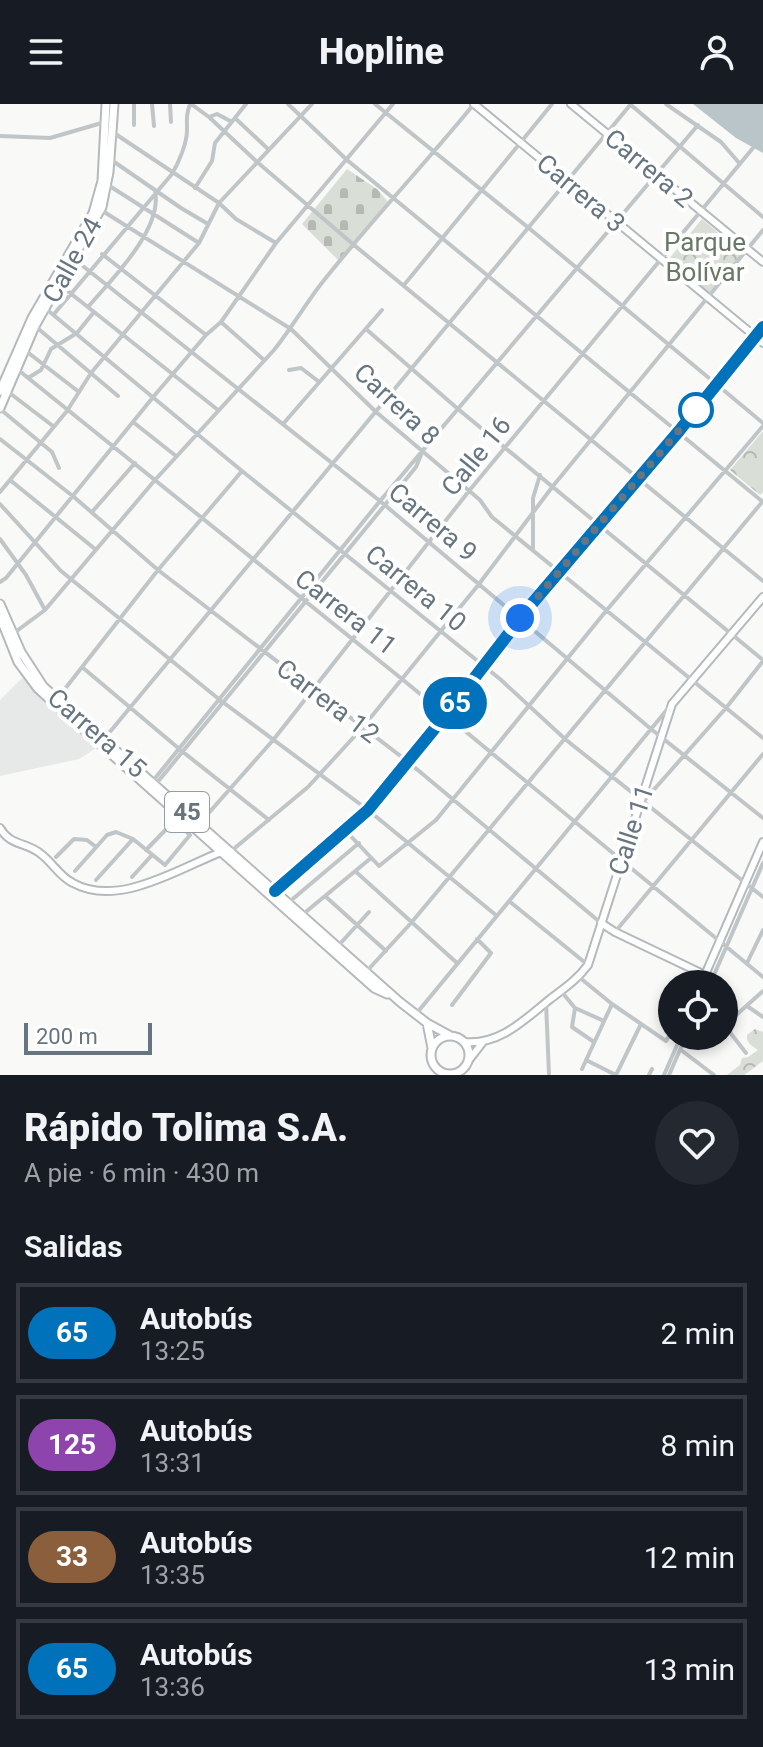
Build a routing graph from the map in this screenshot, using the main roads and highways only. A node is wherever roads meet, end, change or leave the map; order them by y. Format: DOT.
graph roads {
  1 [pos="106,104"];
  2 [pos="114,104"];
  3 [pos="474,104"];
  4 [pos="571,104"];
  5 [pos="763,262"];
  6 [pos="763,343"];
  7 [pos="4,391"];
  8 [pos="0,408"];
  9 [pos="763,597"];
  10 [pos="0,604"];
  11 [pos="0,617"];
  12 [pos="152,785"];
  13 [pos="0,828"];
  14 [pos="763,842"];
  15 [pos="226,852"];
  16 [pos="601,923"];
  17 [pos="400,1002"];
  18 [pos="427,1023"];
  19 [pos="449,1035"];
  20 [pos="465,1042"];
  21 [pos="483,1042"];
  22 [pos="432,1048"];
  23 [pos="469,1060"];
  24 [pos="433,1064"];
  25 [pos="448,1074"];
  26 [pos="432,1075"];
  1 -- 7 [label="main road, Calle 24"];
  2 -- 7 [label="main road, Calle 24"];
  3 -- 6 [label="main road, Carrera 3"];
  4 -- 5 [label="main road, Carrera 2"];
  7 -- 8 [label="main road, Calle 24"];
  9 -- 16 [label="main road, Calle 11"];
  10 -- 12 [label="main road, Carrera 15 / 45"];
  11 -- 12 [label="main road, Carrera 15 / 45"];
  12 -- 15 [label="main road, Carrera 15 / 45"];
  12 -- 15 [label="main road, Carrera 15 / 45"];
  13 -- 15 [label="main road"];
  14 -- 16 [label="main road, Carrera 12"];
  15 -- 17 [label="main road, Carrera 15 / 45"];
  15 -- 17 [label="main road, Carrera 15 / 45"];
  16 -- 21 [label="main road, Calle 11"];
  17 -- 18 [label="main road, Carrera 15 / 45"];
  18 -- 19 [label="main road, Carrera 15 / 45"];
  18 -- 22 [label="main road"];
  19 -- 20 [label="main road, 45"];
  19 -- 22 [label="main road"];
  20 -- 21 [label="main road, Calle 11"];
  20 -- 23 [label="main road"];
  21 -- 23 [label="main road, Calle 11"];
  22 -- 24 [label="main road"];
  23 -- 25 [label="main road"];
  24 -- 25 [label="main road"];
  24 -- 26 [label="main road"];
}
